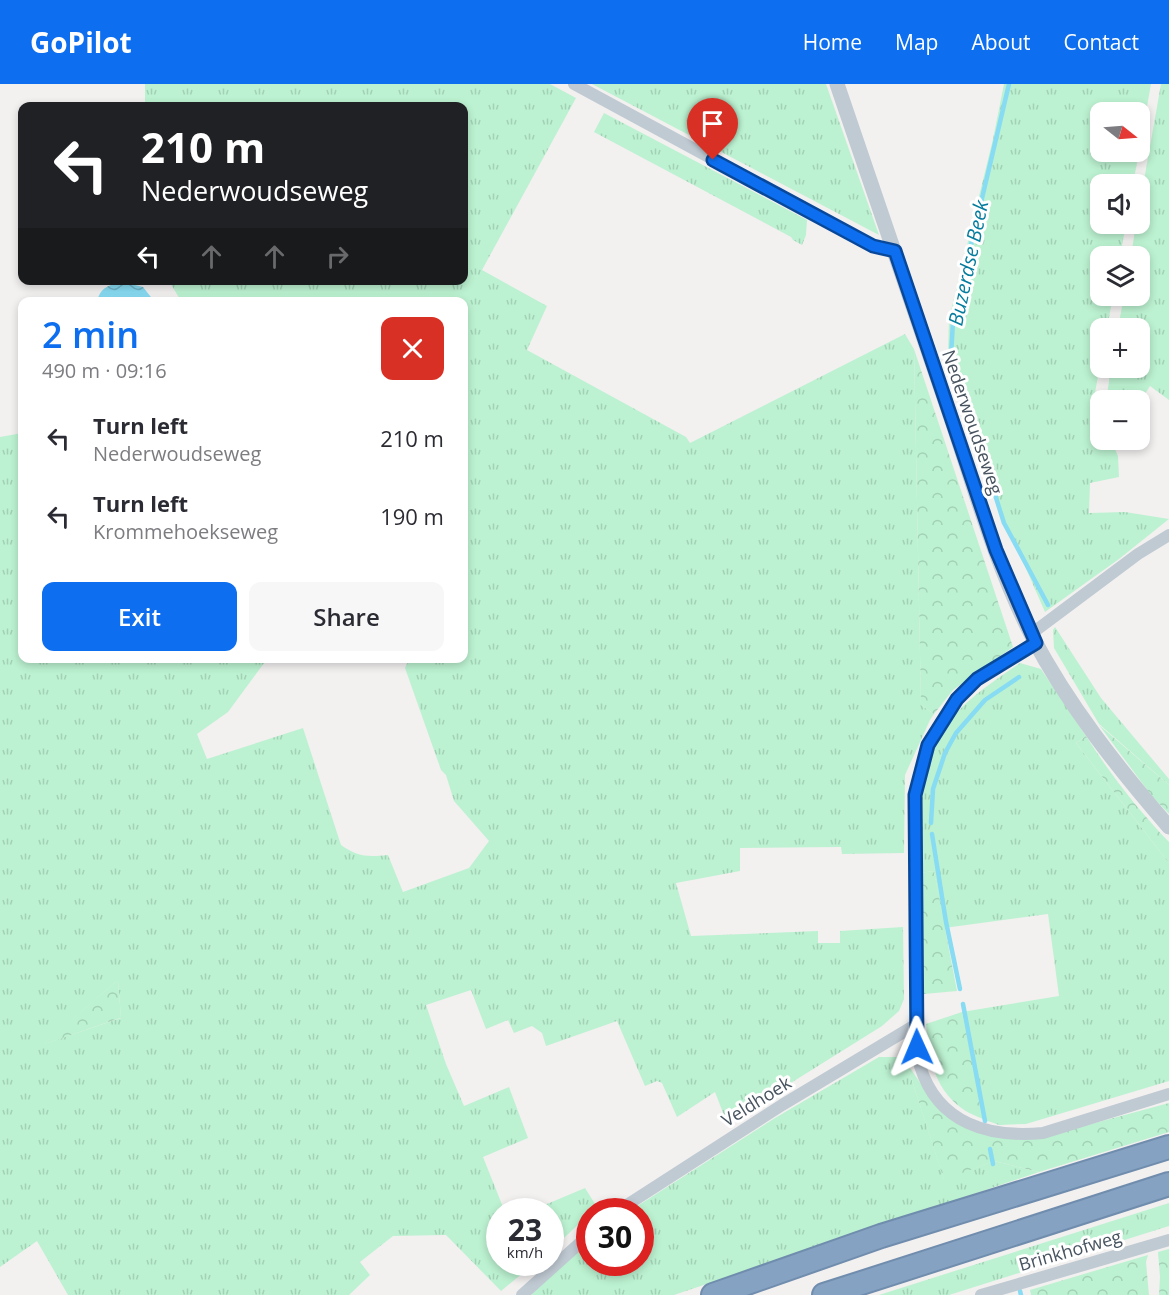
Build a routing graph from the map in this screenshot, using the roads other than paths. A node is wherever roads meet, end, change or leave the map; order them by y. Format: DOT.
graph roads {
  1 [pos="574,84"];
  2 [pos="837,84"];
  3 [pos="895,251"];
  4 [pos="1169,535"];
  5 [pos="1034,638"];
  6 [pos="1169,827"];
  7 [pos="917,1024"];
  8 [pos="1169,1094"];
  9 [pos="1169,1147"];
  10 [pos="1169,1184"];
  11 [pos="635,1198"];
  12 [pos="1169,1240"];
  13 [pos="576,1247"];
  14 [pos="522,1295"];
  15 [pos="713,1295"];
  16 [pos="824,1295"];
  17 [pos="981,1295"];
  1 -- 3 [label="street"];
  2 -- 3 [label="street, Nederwoudseweg"];
  3 -- 5 [label="street, Nederwoudseweg"];
  4 -- 5 [label="street"];
  5 -- 6 [label="street, Nederwoudseweg"];
  5 -- 7 [label="street"];
  7 -- 8 [label="street"];
  7 -- 11 [label="street, Veldhoek"];
  9 -- 15 [label="highway"];
  10 -- 16 [label="highway"];
  12 -- 17 [label="street, Brinkhofweg"];
  13 -- 14 [label="street"];
}
